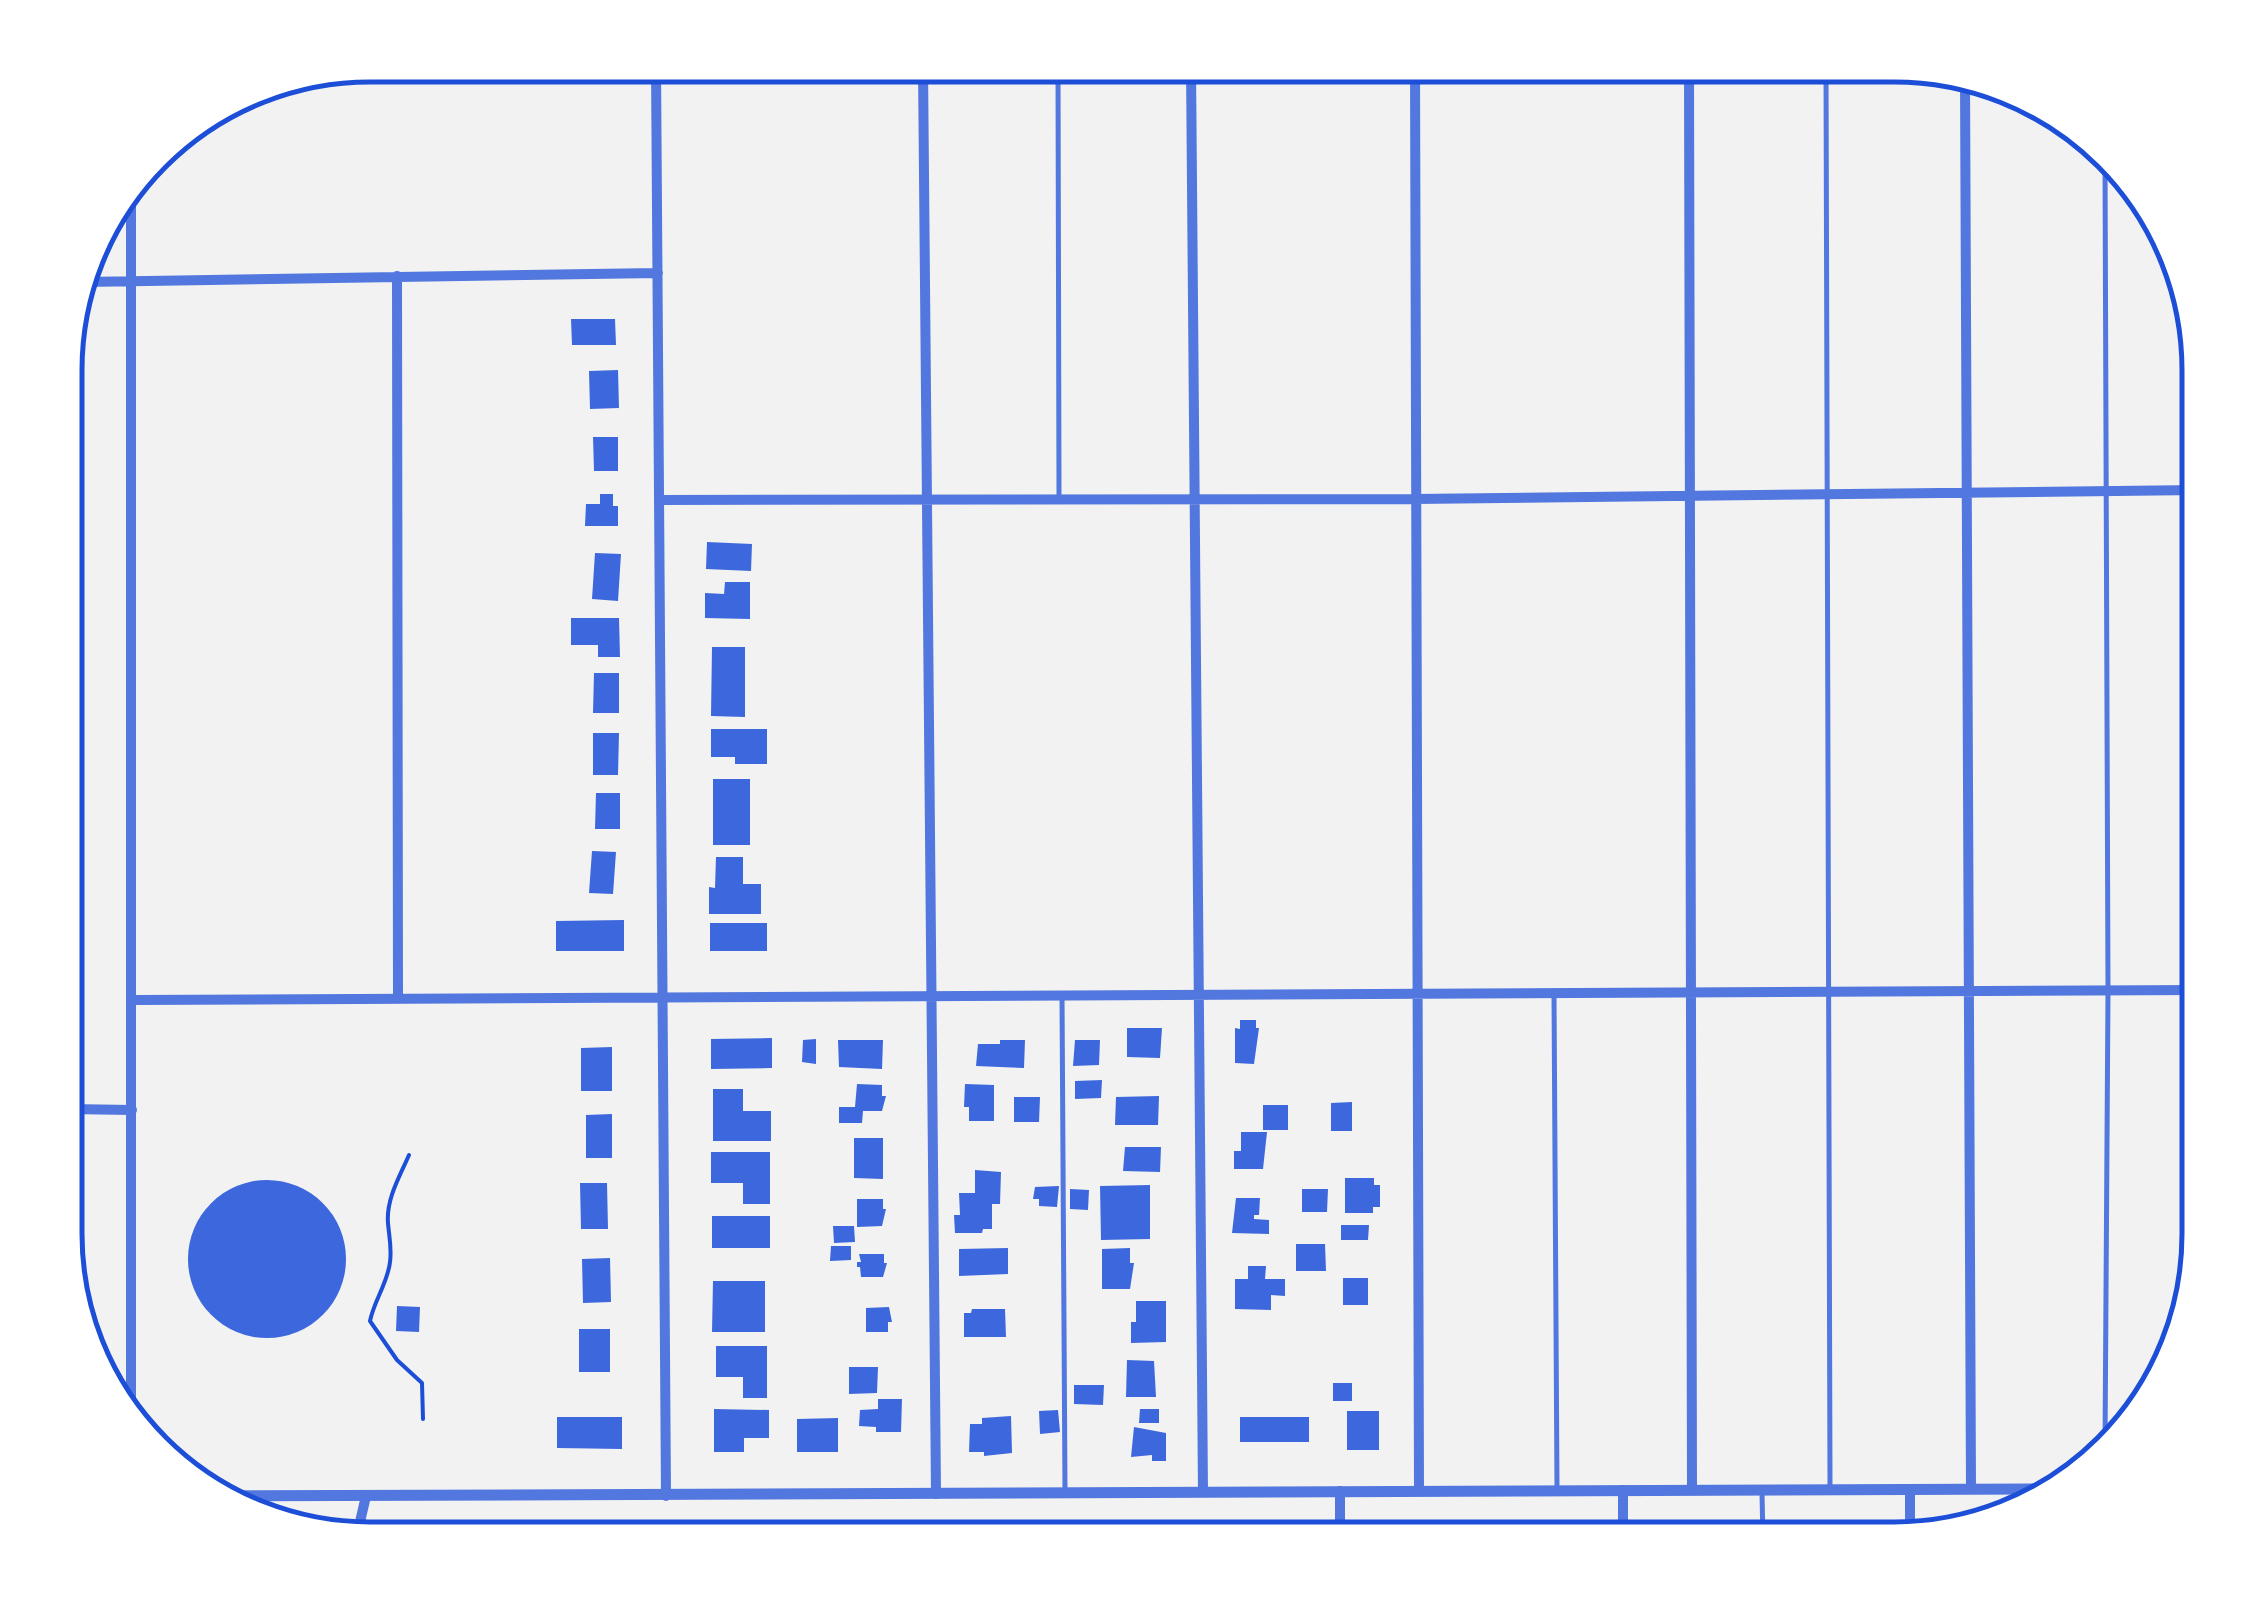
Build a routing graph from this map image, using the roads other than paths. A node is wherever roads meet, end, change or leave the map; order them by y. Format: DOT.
graph roads {
  1 [pos="656,82"];
  2 [pos="923,82"];
  3 [pos="1058,82"];
  4 [pos="1191,83"];
  5 [pos="1414,83"];
  6 [pos="1689,83"];
  7 [pos="1826,83"];
  8 [pos="1965,91"];
  9 [pos="2106,177"];
  10 [pos="132,210"];
  11 [pos="658,273"];
  12 [pos="396,276"];
  13 [pos="134,280"];
  14 [pos="97,281"];
  15 [pos="2181,490"];
  16 [pos="2106,491"];
  17 [pos="1966,492"];
  18 [pos="1828,494"];
  19 [pos="1692,495"];
  20 [pos="1414,499"];
  21 [pos="660,500"];
  22 [pos="928,500"];
  23 [pos="1059,500"];
  24 [pos="1194,500"];
  25 [pos="2108,990"];
  26 [pos="2181,990"];
  27 [pos="1967,991"];
  28 [pos="1830,992"];
  29 [pos="1197,994"];
  30 [pos="1554,994"];
  31 [pos="1690,994"];
  32 [pos="1062,995"];
  33 [pos="1417,995"];
  34 [pos="932,996"];
  35 [pos="664,997"];
  36 [pos="398,999"];
  37 [pos="132,1000"];
  38 [pos="83,1109"];
  39 [pos="132,1110"];
  40 [pos="131,1393"];
  41 [pos="2105,1429"];
  42 [pos="1971,1489"];
  43 [pos="2028,1489"];
  44 [pos="1557,1490"];
  45 [pos="1623,1490"];
  46 [pos="1692,1490"];
  47 [pos="1762,1490"];
  48 [pos="1830,1490"];
  49 [pos="1910,1490"];
  50 [pos="1340,1491"];
  51 [pos="1420,1491"];
  52 [pos="1203,1492"];
  53 [pos="1065,1493"];
  54 [pos="936,1494"];
  55 [pos="250,1496"];
  56 [pos="366,1496"];
  57 [pos="666,1496"];
  58 [pos="1910,1521"];
  59 [pos="360,1522"];
  60 [pos="1340,1522"];
  61 [pos="1623,1522"];
  62 [pos="1763,1522"];
  1 -- 11 [label="street"];
  2 -- 22 [label="street"];
  3 -- 23 [label="lane"];
  4 -- 24 [label="street"];
  5 -- 20 [label="street"];
  6 -- 19 [label="street"];
  7 -- 18 [label="lane"];
  8 -- 17 [label="street"];
  9 -- 16 [label="lane"];
  10 -- 13 [label="street"];
  11 -- 12 [label="street"];
  11 -- 21 [label="street"];
  12 -- 13 [label="street"];
  12 -- 36 [label="street"];
  13 -- 14 [label="street"];
  13 -- 37 [label="street"];
  15 -- 16 [label="street"];
  16 -- 17 [label="street"];
  16 -- 25 [label="lane"];
  17 -- 18 [label="street"];
  17 -- 27 [label="street"];
  18 -- 19 [label="street"];
  18 -- 28 [label="lane"];
  19 -- 20 [label="street"];
  19 -- 31 [label="street"];
  20 -- 24 [label="street"];
  20 -- 33 [label="street"];
  21 -- 22 [label="street"];
  21 -- 35 [label="street"];
  22 -- 23 [label="street"];
  22 -- 34 [label="street"];
  23 -- 24 [label="street"];
  24 -- 29 [label="street"];
  25 -- 26 [label="street"];
  25 -- 27 [label="street"];
  25 -- 41 [label="lane"];
  27 -- 28 [label="street"];
  27 -- 42 [label="street"];
  28 -- 31 [label="street"];
  28 -- 48 [label="lane"];
  29 -- 32 [label="street"];
  29 -- 33 [label="street"];
  29 -- 52 [label="street"];
  30 -- 31 [label="street"];
  30 -- 33 [label="street"];
  30 -- 44 [label="lane"];
  31 -- 46 [label="street"];
  32 -- 34 [label="street"];
  32 -- 53 [label="lane"];
  33 -- 51 [label="street"];
  34 -- 35 [label="street"];
  34 -- 54 [label="street"];
  35 -- 36 [label="street"];
  35 -- 57 [label="street"];
  36 -- 37 [label="street"];
  37 -- 39 [label="street"];
  38 -- 39 [label="street"];
  39 -- 40 [label="street"];
  42 -- 43 [label="street"];
  42 -- 49 [label="street"];
  44 -- 45 [label="street"];
  44 -- 51 [label="street"];
  45 -- 46 [label="street"];
  45 -- 61 [label="street"];
  46 -- 47 [label="street"];
  47 -- 48 [label="street"];
  47 -- 62 [label="lane"];
  48 -- 49 [label="street"];
  49 -- 58 [label="street"];
  50 -- 51 [label="street"];
  50 -- 52 [label="street"];
  50 -- 60 [label="street"];
  52 -- 53 [label="street"];
  53 -- 54 [label="street"];
  54 -- 57 [label="street"];
  55 -- 56 [label="street"];
  56 -- 57 [label="street"];
  56 -- 59 [label="street"];
}
